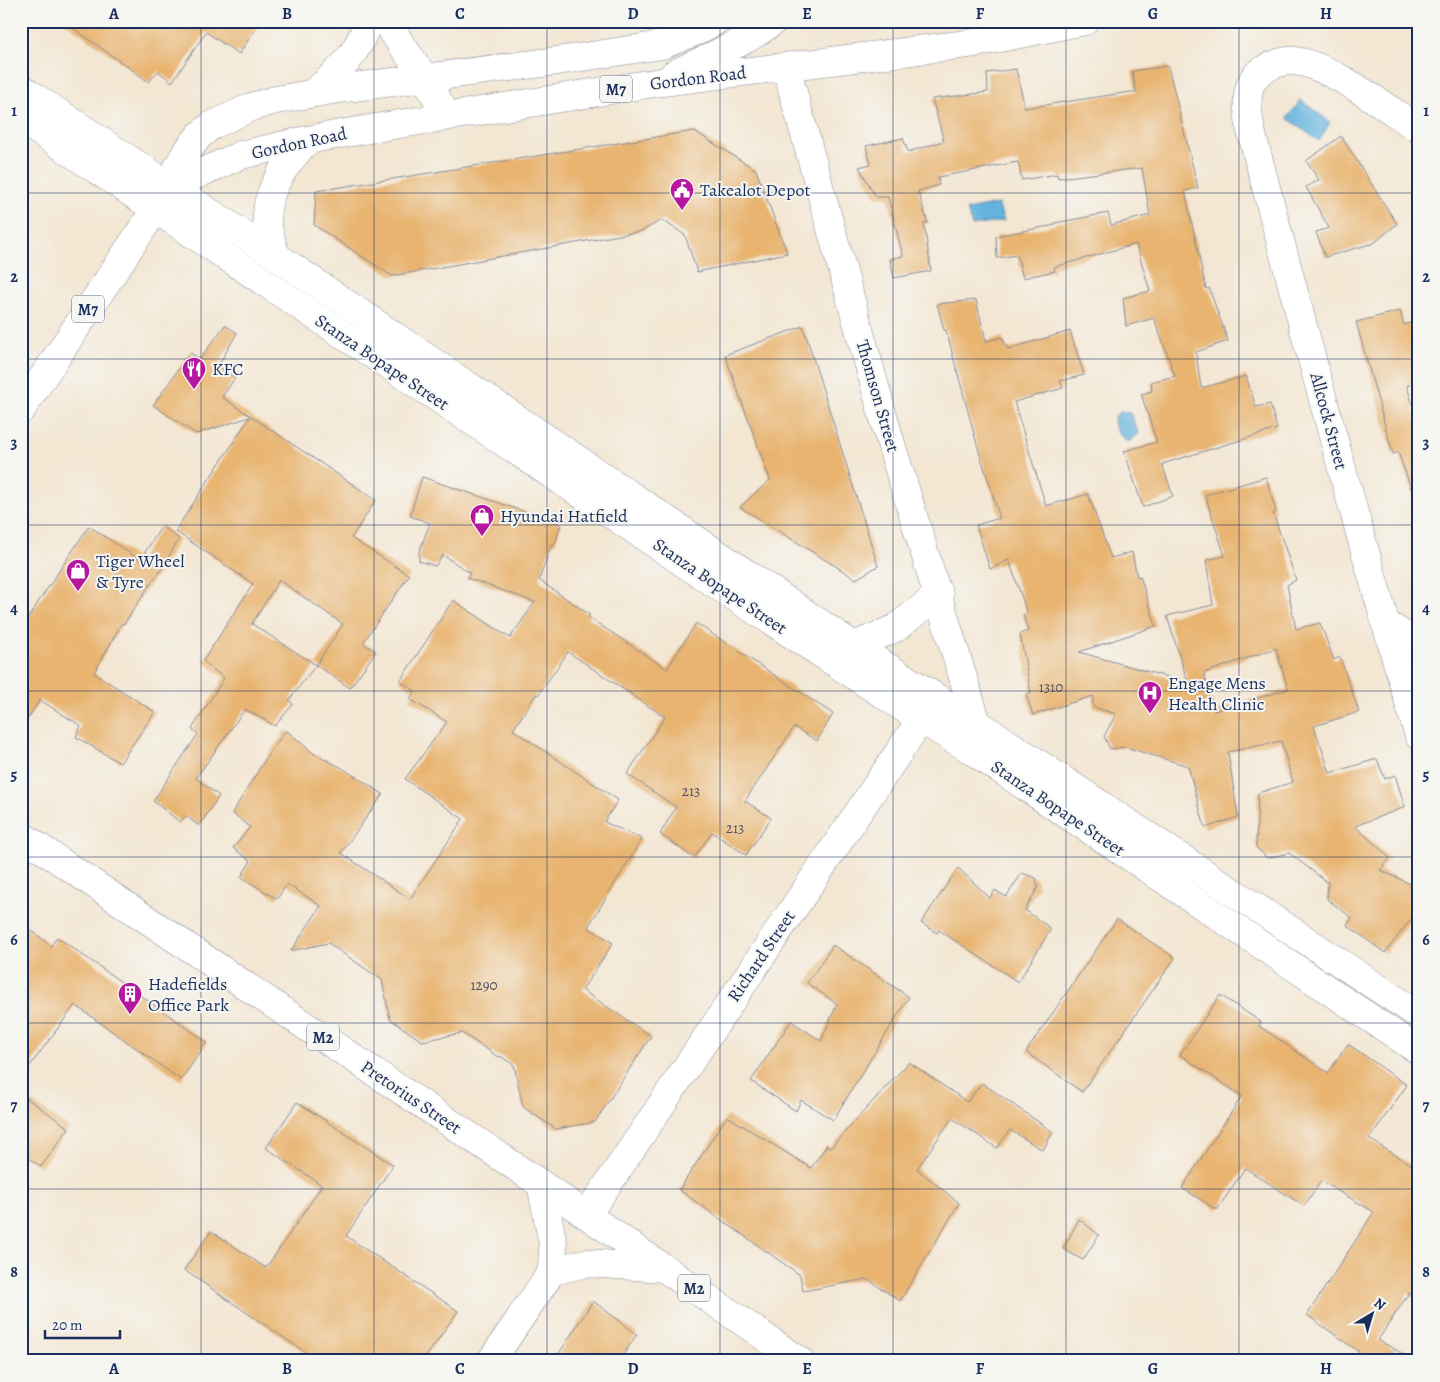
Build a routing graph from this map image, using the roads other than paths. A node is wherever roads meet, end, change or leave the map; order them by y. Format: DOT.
graph roads {
  1 [pos="368,21"];
  2 [pos="385,21"];
  3 [pos="714,21"];
  4 [pos="774,21"];
  5 [pos="1085,21"];
  6 [pos="1026,27"];
  7 [pos="786,67"];
  8 [pos="425,78"];
  9 [pos="654,83"];
  10 [pos="21,88"];
  11 [pos="314,93"];
  12 [pos="447,116"];
  13 [pos="21,119"];
  14 [pos="1419,129"];
  15 [pos="307,140"];
  16 [pos="171,186"];
  17 [pos="155,209"];
  18 [pos="276,256"];
  19 [pos="21,410"];
  20 [pos="938,594"];
  21 [pos="1385,623"];
  22 [pos="1419,644"];
  23 [pos="854,646"];
  24 [pos="929,709"];
  25 [pos="977,723"];
  26 [pos="1419,736"];
  27 [pos="21,835"];
  28 [pos="1419,1015"];
  29 [pos="1419,1051"];
  30 [pos="541,1184"];
  31 [pos="587,1215"];
  32 [pos="664,1268"];
  33 [pos="552,1270"];
  34 [pos="491,1361"];
  35 [pos="800,1361"];
  1 -- 11 [label="main road"];
  2 -- 8 [label="main road"];
  3 -- 8 [label="main road, Gordon Road"];
  4 -- 9 [label="main road"];
  5 -- 6 [label="main road, Gordon Road / M7"];
  6 -- 7 [label="main road, Gordon Road / M7"];
  7 -- 9 [label="main road, Gordon Road / M7"];
  7 -- 20 [label="main road, Thomson Street"];
  8 -- 11 [label="main road, Gordon Road"];
  8 -- 12 [label="main road"];
  9 -- 12 [label="main road, Gordon Road / M7"];
  10 -- 16 [label="main road, Stanza Bopape Street"];
  11 -- 16 [label="main road, Gordon Road"];
  12 -- 15 [label="main road, Gordon Road / M7"];
  13 -- 17 [label="main road, Stanza Bopape Street"];
  14 -- 21 [label="main road, Allcock Street"];
  15 -- 16 [label="main road, Gordon Road / M7"];
  15 -- 18 [label="main road"];
  16 -- 17 [label="main road, Gordon Road / M7"];
  16 -- 18 [label="main road, Stanza Bopape Street"];
  17 -- 19 [label="main road, Gordon Road / M7"];
  17 -- 24 [label="main road, Stanza Bopape Street"];
  18 -- 23 [label="main road, Stanza Bopape Street"];
  20 -- 23 [label="main road"];
  20 -- 25 [label="main road, Thomson Street"];
  21 -- 22 [label="main road"];
  21 -- 26 [label="main road, Allcock Street"];
  23 -- 24 [label="main road, Stanza Bopape Street"];
  24 -- 25 [label="main road, Stanza Bopape Street"];
  24 -- 29 [label="main road, Stanza Bopape Street"];
  24 -- 31 [label="main road, Richard Street"];
  25 -- 28 [label="main road, Stanza Bopape Street"];
  27 -- 30 [label="main road, Pretorius Street / M2"];
  30 -- 31 [label="main road, Pretorius Street / M2"];
  30 -- 33 [label="main road"];
  31 -- 32 [label="main road, Pretorius Street / M2"];
  32 -- 33 [label="main road"];
  32 -- 35 [label="main road, Pretorius Street / M2"];
  33 -- 34 [label="main road"];
}
